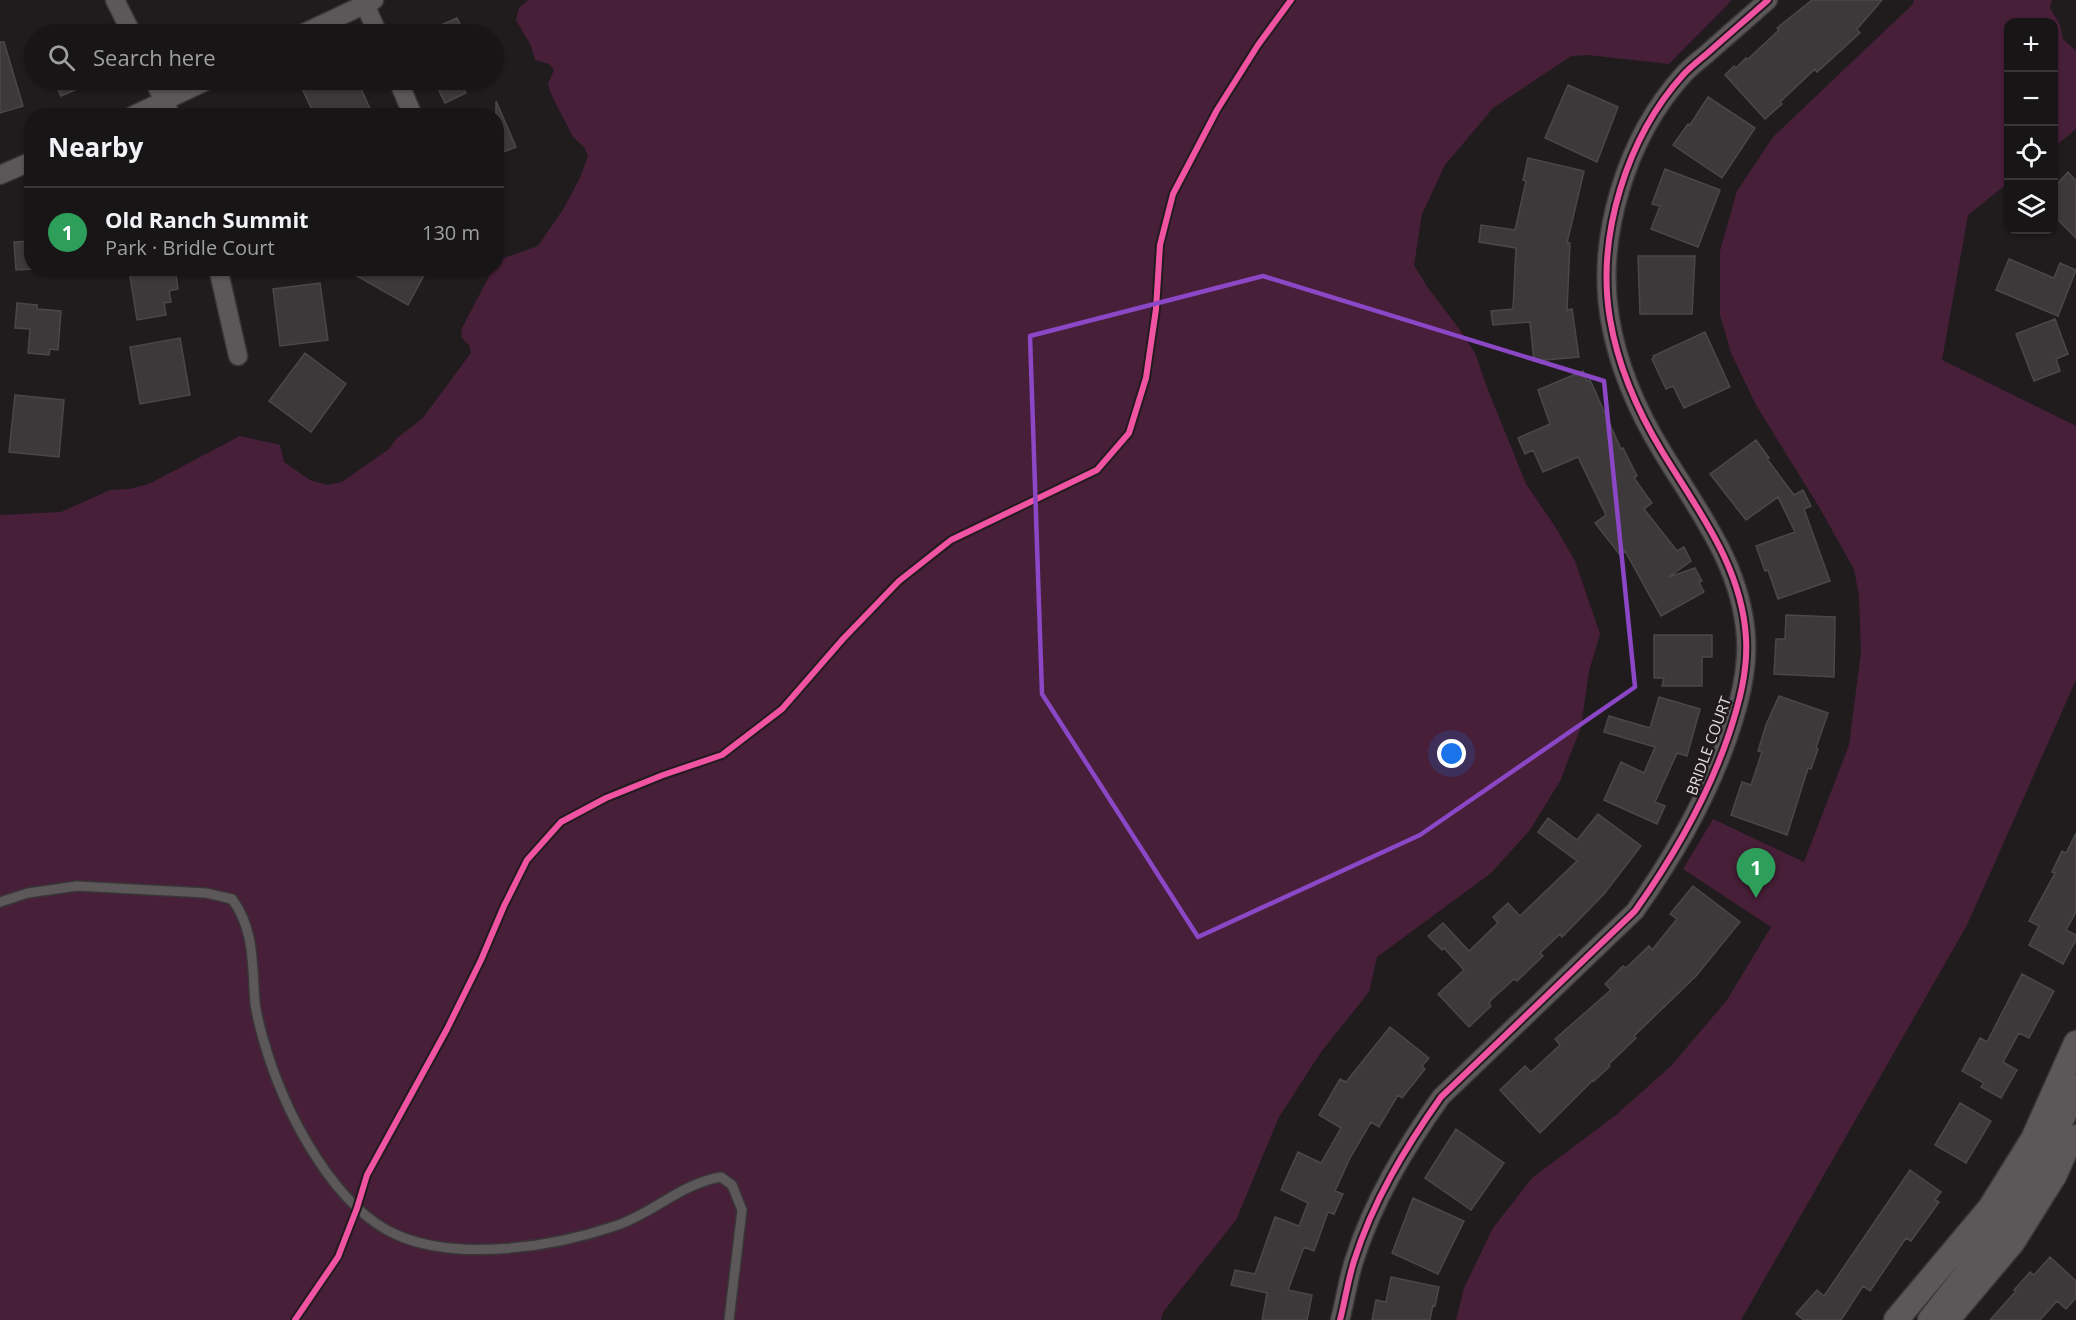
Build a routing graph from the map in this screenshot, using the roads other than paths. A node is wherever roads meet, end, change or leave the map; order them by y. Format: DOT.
graph roads {
  1 [pos="115,0"];
  2 [pos="1768,0"];
  3 [pos="367,1"];
  4 [pos="127,24"];
  5 [pos="322,24"];
  6 [pos="375,24"];
  7 [pos="159,90"];
  8 [pos="194,90"];
  9 [pos="402,90"];
  10 [pos="168,108"];
  11 [pos="410,108"];
  12 [pos="24,165"];
  13 [pos="0,176"];
  14 [pos="220,276"];
  15 [pos="238,356"];
  16 [pos="0,902"];
  17 [pos="2076,1042"];
  18 [pos="2076,1087"];
  19 [pos="2076,1134"];
  20 [pos="729,1320"];
  21 [pos="1340,1320"];
  22 [pos="1896,1320"];
  23 [pos="1930,1320"];
  24 [pos="1952,1320"];
  1 -- 4 [label="street"];
  2 -- 21 [label="street, BRIDLE COURT"];
  3 -- 5 [label="street"];
  3 -- 6 [label="street"];
  7 -- 10 [label="street"];
  8 -- 10 [label="street"];
  9 -- 11 [label="street"];
  12 -- 13 [label="street"];
  14 -- 15 [label="street"];
  16 -- 20 [label="lane"];
  17 -- 22 [label="main road"];
  18 -- 23 [label="main road"];
  19 -- 24 [label="street"];
}
